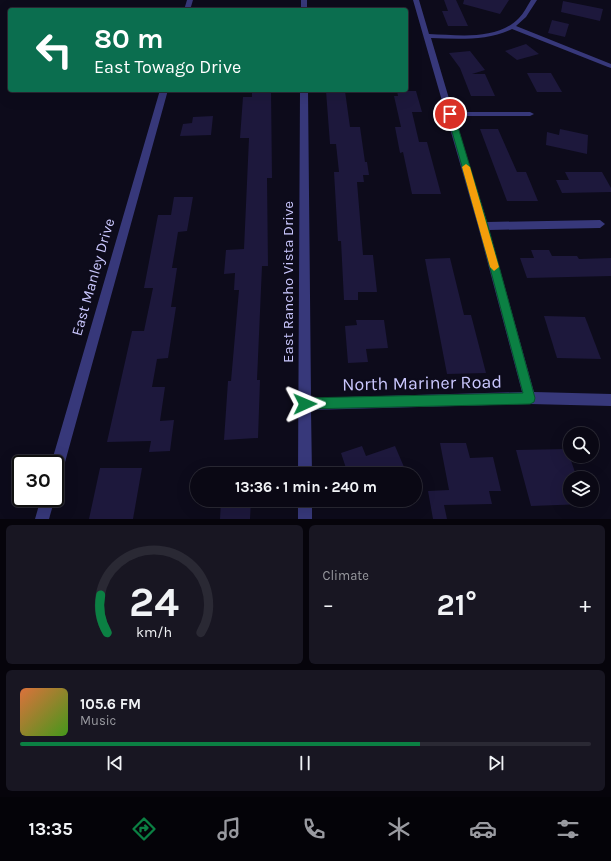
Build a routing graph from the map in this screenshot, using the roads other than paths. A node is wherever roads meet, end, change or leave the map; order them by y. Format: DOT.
graph roads {
  1 [pos="416,0"];
  2 [pos="534,0"];
  3 [pos="512,27"];
  4 [pos="428,36"];
  5 [pos="610,66"];
  6 [pos="163,92"];
  7 [pos="304,92"];
  8 [pos="450,114"];
  9 [pos="530,114"];
  10 [pos="600,224"];
  11 [pos="483,226"];
  12 [pos="530,398"];
  13 [pos="611,400"];
  14 [pos="305,404"];
  15 [pos="60,455"];
  16 [pos="305,467"];
  17 [pos="45,507"];
  18 [pos="305,507"];
  19 [pos="42,519"];
  20 [pos="305,519"];
  1 -- 4 [label="street"];
  2 -- 3 [label="street"];
  3 -- 4 [label="street"];
  3 -- 5 [label="street"];
  4 -- 8 [label="street"];
  6 -- 15 [label="street, East Manley Drive"];
  7 -- 14 [label="street, East Rancho Vista Drive"];
  8 -- 9 [label="street"];
  8 -- 11 [label="street"];
  10 -- 11 [label="street"];
  11 -- 12 [label="street"];
  12 -- 13 [label="street, North Mariner Road"];
  12 -- 14 [label="street, North Mariner Road"];
  14 -- 16 [label="street, East Rancho Vista Drive"];
  17 -- 19 [label="street"];
  18 -- 20 [label="street"];
}
